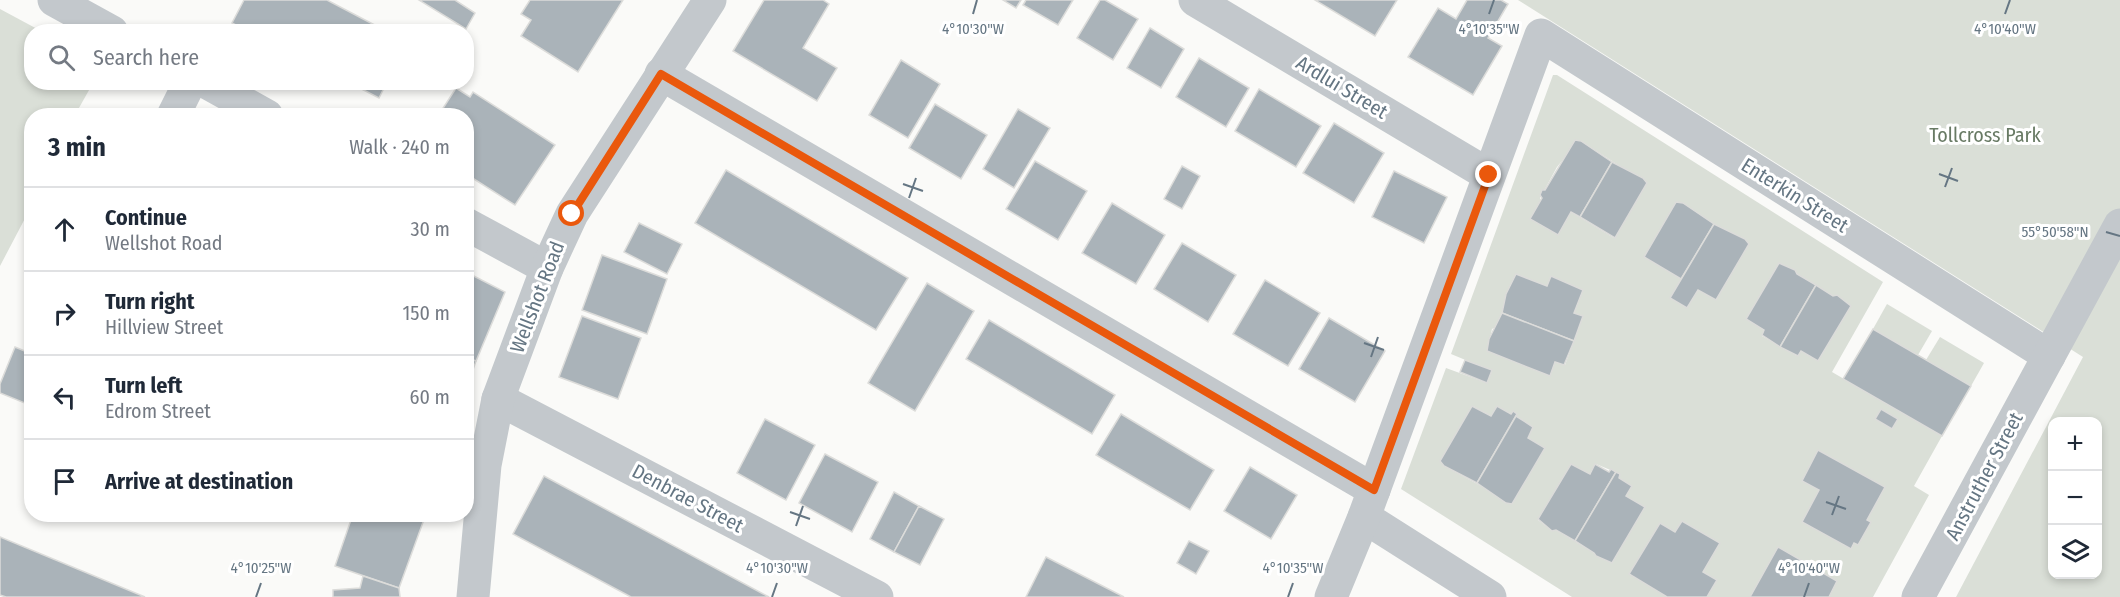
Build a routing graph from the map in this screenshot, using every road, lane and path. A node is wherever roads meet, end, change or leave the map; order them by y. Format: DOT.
graph roads {
  1 [pos="54,0"];
  2 [pos="710,0"];
  3 [pos="1195,0"];
  4 [pos="98,24"];
  5 [pos="661,74"];
  6 [pos="186,90"];
  7 [pos="220,90"];
  8 [pos="178,108"];
  9 [pos="253,108"];
  10 [pos="1489,175"];
  11 [pos="2120,225"];
  12 [pos="474,228"];
  13 [pos="547,268"];
  14 [pos="2049,356"];
  15 [pos="498,399"];
  16 [pos="1369,503"];
  17 [pos="473,597"];
  18 [pos="877,597"];
  19 [pos="1331,597"];
  20 [pos="1490,597"];
  21 [pos="1918,597"];
  1 -- 4 [label="street"];
  2 -- 5 [label="street, Wellshot Road"];
  3 -- 10 [label="street, Ardlui Street"];
  5 -- 13 [label="street, Wellshot Road"];
  5 -- 16 [label="street"];
  6 -- 8 [label="street"];
  7 -- 9 [label="street"];
  10 -- 14 [label="street, Enterkin Street"];
  10 -- 16 [label="street"];
  11 -- 14 [label="street, Anstruther Street"];
  12 -- 13 [label="street"];
  13 -- 15 [label="street, Wellshot Road"];
  14 -- 21 [label="street, Anstruther Street"];
  15 -- 17 [label="street, Wellshot Road"];
  15 -- 18 [label="street, Denbrae Street"];
  16 -- 19 [label="street"];
  16 -- 20 [label="street"];
}
